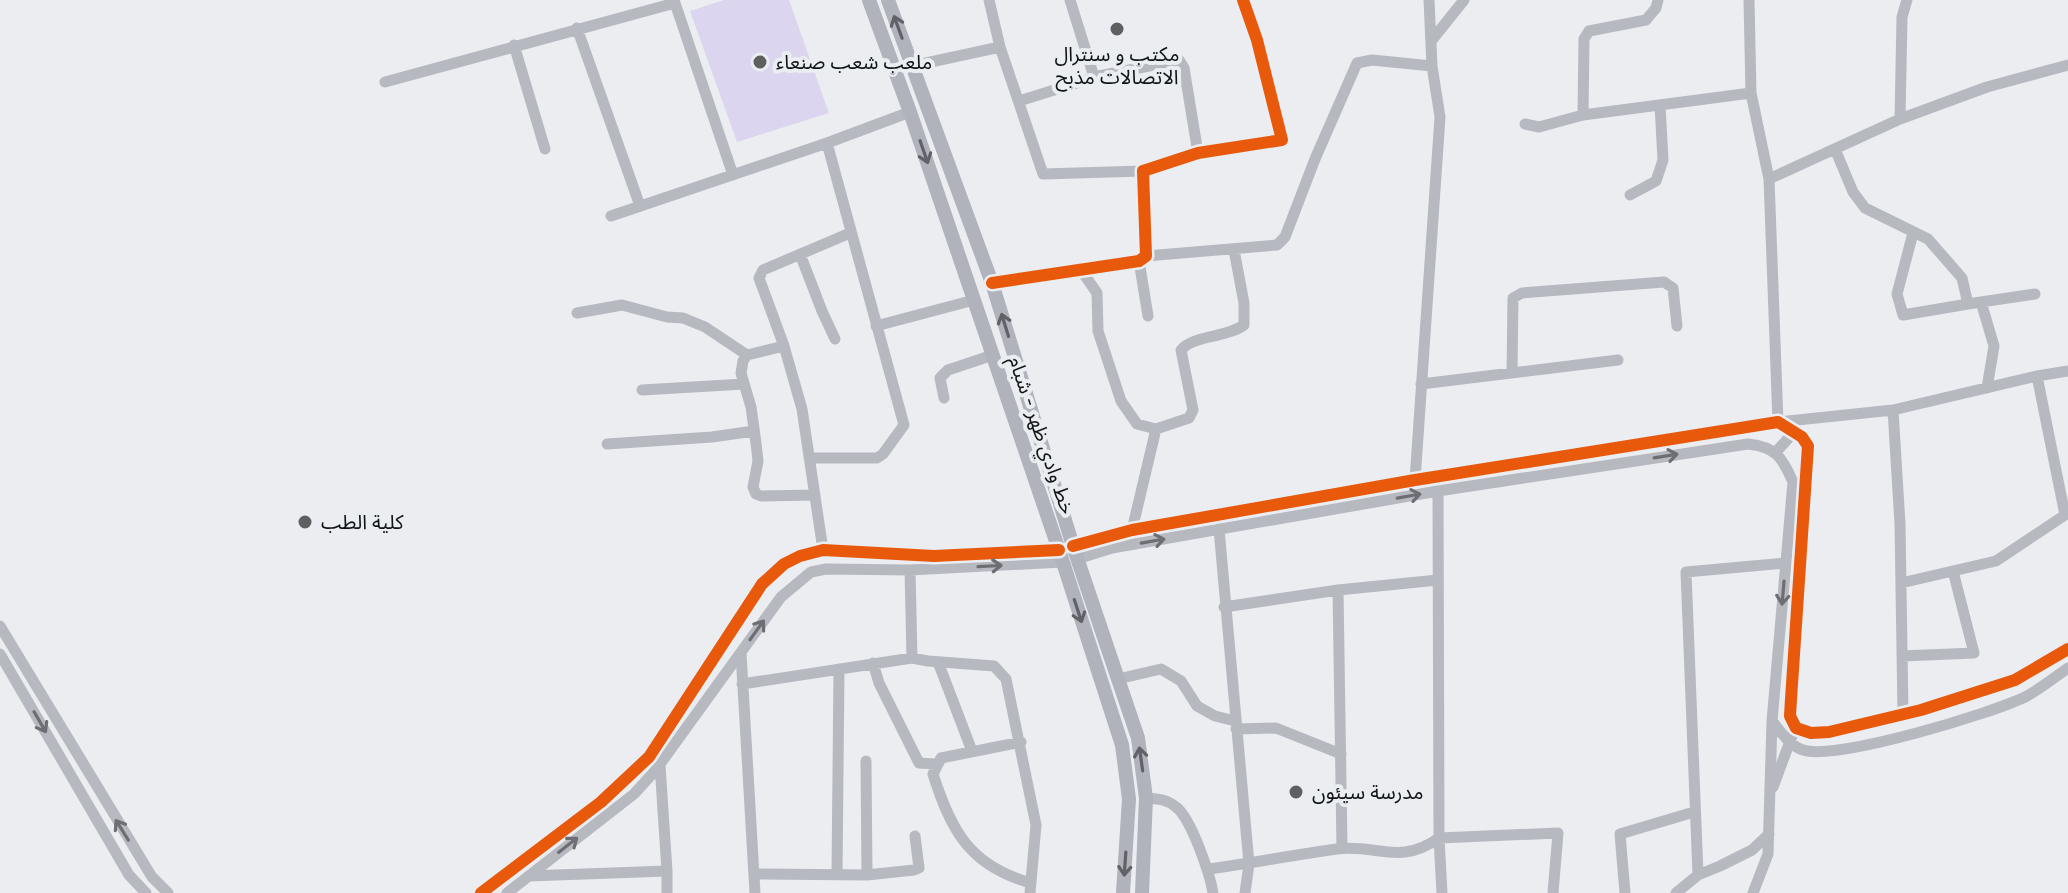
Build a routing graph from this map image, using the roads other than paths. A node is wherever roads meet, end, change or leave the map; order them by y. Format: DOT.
graph roads {
  1 [pos="869,0"];
  2 [pos="888,0"];
  3 [pos="989,0"];
  4 [pos="1070,0"];
  5 [pos="1243,0"];
  6 [pos="1429,0"];
  7 [pos="1464,0"];
  8 [pos="1658,0"];
  9 [pos="1749,0"];
  10 [pos="1907,0"];
  11 [pos="675,2"];
  12 [pos="577,28"];
  13 [pos="1432,40"];
  14 [pos="514,45"];
  15 [pos="1000,47"];
  16 [pos="2068,65"];
  17 [pos="912,66"];
  18 [pos="1432,66"];
  19 [pos="1094,77"];
  20 [pos="385,82"];
  21 [pos="1751,93"];
  22 [pos="1019,101"];
  23 [pos="1660,105"];
  24 [pos="910,112"];
  25 [pos="1583,115"];
  26 [pos="1900,119"];
  27 [pos="1525,124"];
  28 [pos="827,143"];
  29 [pos="545,149"];
  30 [pos="1835,149"];
  31 [pos="1198,153"];
  32 [pos="1143,171"];
  33 [pos="733,175"];
  34 [pos="1769,179"];
  35 [pos="1630,195"];
  36 [pos="640,206"];
  37 [pos="611,216"];
  38 [pos="850,233"];
  39 [pos="1913,233"];
  40 [pos="1234,250"];
  41 [pos="800,254"];
  42 [pos="1142,258"];
  43 [pos="1081,270"];
  44 [pos="992,283"];
  45 [pos="2035,294"];
  46 [pos="974,300"];
  47 [pos="1981,302"];
  48 [pos="1968,304"];
  49 [pos="577,313"];
  50 [pos="1148,316"];
  51 [pos="876,326"];
  52 [pos="1677,326"];
  53 [pos="835,339"];
  54 [pos="784,346"];
  55 [pos="747,355"];
  56 [pos="993,355"];
  57 [pos="1618,360"];
  58 [pos="2068,371"];
  59 [pos="1512,373"];
  60 [pos="2037,376"];
  61 [pos="744,384"];
  62 [pos="1421,384"];
  63 [pos="1987,388"];
  64 [pos="642,390"];
  65 [pos="944,398"];
  66 [pos="1893,410"];
  67 [pos="1778,422"];
  68 [pos="1156,429"];
  69 [pos="754,431"];
  70 [pos="1795,431"];
  71 [pos="607,444"];
  72 [pos="1775,453"];
  73 [pos="809,458"];
  74 [pos="1415,480"];
  75 [pos="1438,491"];
  76 [pos="815,495"];
  77 [pos="2066,504"];
  78 [pos="1219,529"];
  79 [pos="1132,530"];
  80 [pos="823,550"];
  81 [pos="1068,554"];
  82 [pos="1786,563"];
  83 [pos="910,570"];
  84 [pos="1953,571"];
  85 [pos="1438,580"];
  86 [pos="1901,583"];
  87 [pos="1338,590"];
  88 [pos="1224,607"];
  89 [pos="0,626"];
  90 [pos="2068,649"];
  91 [pos="741,653"];
  92 [pos="0,654"];
  93 [pos="1902,656"];
  94 [pos="912,658"];
  95 [pos="938,662"];
  96 [pos="873,663"];
  97 [pos="2068,668"];
  98 [pos="839,669"];
  99 [pos="1118,679"];
  100 [pos="742,684"];
  101 [pos="1903,714"];
  102 [pos="1772,721"];
  103 [pos="1235,725"];
  104 [pos="1796,728"];
  105 [pos="1021,742"];
  106 [pos="1789,742"];
  107 [pos="972,751"];
  108 [pos="1341,754"];
  109 [pos="866,761"];
  110 [pos="936,764"];
  111 [pos="660,765"];
  112 [pos="1146,798"];
  113 [pos="1768,808"];
  114 [pos="1694,812"];
  115 [pos="1769,834"];
  116 [pos="915,836"];
  117 [pos="1439,838"];
  118 [pos="1342,848"];
  119 [pos="1249,864"];
  120 [pos="1209,869"];
  121 [pos="667,871"];
  122 [pos="754,874"];
  123 [pos="837,874"];
  124 [pos="867,875"];
  125 [pos="1698,875"];
  126 [pos="529,876"];
  127 [pos="1030,888"];
  128 [pos="146,893"];
  129 [pos="168,893"];
  130 [pos="481,893"];
  131 [pos="507,893"];
  132 [pos="667,893"];
  133 [pos="755,893"];
  134 [pos="1123,893"];
  135 [pos="1142,893"];
  136 [pos="1213,893"];
  137 [pos="1245,893"];
  138 [pos="1442,893"];
  139 [pos="1553,893"];
  140 [pos="1625,893"];
  141 [pos="1676,893"];
  142 [pos="1753,893"];
  1 -- 24 [label="main road, خط وادي ظهر - شبام"];
  17 -- 2 [label="main road, خط وادي ظهر - شبام, one-way"];
  3 -- 15 [label="street"];
  4 -- 19 [label="street"];
  5 -- 31 [label="street"];
  6 -- 13 [label="street"];
  7 -- 13 [label="street"];
  8 -- 25 [label="street"];
  9 -- 21 [label="street"];
  10 -- 26 [label="street"];
  11 -- 12 [label="street"];
  11 -- 33 [label="street"];
  12 -- 14 [label="street"];
  12 -- 36 [label="street"];
  13 -- 18 [label="street"];
  14 -- 20 [label="street"];
  14 -- 29 [label="street"];
  15 -- 17 [label="street"];
  15 -- 22 [label="street"];
  16 -- 26 [label="street"];
  17 -- 44 [label="main road, خط وادي ظهر - شبام"];
  18 -- 40 [label="street"];
  18 -- 62 [label="street"];
  19 -- 22 [label="street"];
  19 -- 31 [label="street"];
  21 -- 23 [label="street"];
  21 -- 34 [label="street"];
  22 -- 32 [label="street"];
  23 -- 25 [label="street"];
  23 -- 35 [label="street"];
  24 -- 28 [label="street"];
  24 -- 46 [label="main road, خط وادي ظهر - شبام, one-way"];
  25 -- 27 [label="street"];
  26 -- 30 [label="street"];
  28 -- 33 [label="street"];
  28 -- 38 [label="street"];
  30 -- 34 [label="street"];
  30 -- 39 [label="street"];
  31 -- 32 [label="street"];
  32 -- 42 [label="street"];
  33 -- 36 [label="street"];
  34 -- 67 [label="street"];
  36 -- 37 [label="street"];
  38 -- 41 [label="street"];
  38 -- 51 [label="street"];
  39 -- 48 [label="street"];
  39 -- 48 [label="street"];
  40 -- 42 [label="street"];
  40 -- 68 [label="street"];
  41 -- 53 [label="street"];
  41 -- 54 [label="street"];
  42 -- 43 [label="street"];
  42 -- 50 [label="street"];
  43 -- 44 [label="street"];
  43 -- 68 [label="street"];
  81 -- 44 [label="main road, خط وادي ظهر - شبام, one-way"];
  45 -- 47 [label="street"];
  46 -- 51 [label="street"];
  46 -- 56 [label="main road, خط وادي ظهر - شبام"];
  47 -- 48 [label="street"];
  47 -- 63 [label="street"];
  49 -- 55 [label="street"];
  51 -- 73 [label="street"];
  52 -- 59 [label="street"];
  54 -- 55 [label="street"];
  54 -- 73 [label="street"];
  55 -- 61 [label="street"];
  56 -- 65 [label="street"];
  56 -- 81 [label="main road, خط وادي ظهر - شبام"];
  57 -- 59 [label="street"];
  58 -- 60 [label="street"];
  59 -- 62 [label="street"];
  60 -- 63 [label="street"];
  60 -- 77 [label="street"];
  61 -- 64 [label="street"];
  61 -- 69 [label="street"];
  62 -- 74 [label="street"];
  63 -- 66 [label="street"];
  66 -- 67 [label="street"];
  66 -- 86 [label="street"];
  67 -- 70 [label="street"];
  67 -- 74 [label="street"];
  68 -- 79 [label="street"];
  69 -- 71 [label="street"];
  69 -- 76 [label="street"];
  70 -- 72 [label="street"];
  70 -- 104 [label="street"];
  75 -- 72 [label="street, one-way"];
  72 -- 82 [label="street"];
  73 -- 76 [label="street"];
  74 -- 79 [label="street"];
  78 -- 75 [label="street, one-way"];
  75 -- 85 [label="street"];
  76 -- 80 [label="street"];
  77 -- 84 [label="street"];
  81 -- 78 [label="street, one-way"];
  78 -- 88 [label="street"];
  79 -- 81 [label="street"];
  80 -- 81 [label="street"];
  80 -- 130 [label="street"];
  83 -- 81 [label="street, one-way"];
  81 -- 99 [label="main road, خط وادي ظهر - شبام"];
  81 -- 134 [label="main road, خط وادي ظهر - شبام, one-way"];
  82 -- 102 [label="street, one-way"];
  82 -- 114 [label="street"];
  91 -- 83 [label="street, one-way"];
  83 -- 94 [label="street"];
  84 -- 86 [label="street"];
  84 -- 93 [label="street"];
  85 -- 87 [label="street"];
  85 -- 117 [label="street"];
  86 -- 93 [label="street"];
  87 -- 88 [label="street"];
  87 -- 108 [label="street"];
  88 -- 103 [label="street"];
  129 -- 89 [label="street, one-way"];
  90 -- 101 [label="street"];
  91 -- 100 [label="street"];
  91 -- 111 [label="street"];
  92 -- 128 [label="street, one-way"];
  93 -- 101 [label="street"];
  94 -- 95 [label="street"];
  94 -- 96 [label="street"];
  95 -- 105 [label="street"];
  95 -- 107 [label="street"];
  96 -- 98 [label="street"];
  96 -- 110 [label="street"];
  97 -- 106 [label="street"];
  98 -- 100 [label="street"];
  98 -- 123 [label="street"];
  99 -- 103 [label="street"];
  112 -- 99 [label="main road, خط وادي ظهر - شبام, one-way"];
  100 -- 122 [label="street"];
  101 -- 104 [label="street"];
  102 -- 106 [label="street"];
  102 -- 113 [label="street"];
  103 -- 108 [label="street"];
  103 -- 119 [label="street"];
  104 -- 106 [label="street"];
  105 -- 107 [label="street"];
  105 -- 127 [label="street"];
  106 -- 113 [label="street"];
  107 -- 110 [label="street"];
  108 -- 118 [label="street"];
  109 -- 124 [label="street"];
  110 -- 127 [label="street"];
  111 -- 121 [label="street"];
  126 -- 111 [label="street, one-way"];
  112 -- 120 [label="street"];
  112 -- 135 [label="main road, خط وادي ظهر - شبام"];
  113 -- 115 [label="street"];
  114 -- 125 [label="street"];
  114 -- 140 [label="street"];
  115 -- 125 [label="street"];
  115 -- 142 [label="street"];
  116 -- 124 [label="street"];
  117 -- 118 [label="street"];
  117 -- 138 [label="street"];
  117 -- 139 [label="street"];
  118 -- 119 [label="street"];
  119 -- 120 [label="street"];
  119 -- 137 [label="street"];
  120 -- 136 [label="street"];
  121 -- 126 [label="street"];
  121 -- 132 [label="street"];
  122 -- 123 [label="street"];
  122 -- 133 [label="street"];
  123 -- 124 [label="street"];
  125 -- 141 [label="street"];
  126 -- 131 [label="street"];
}
